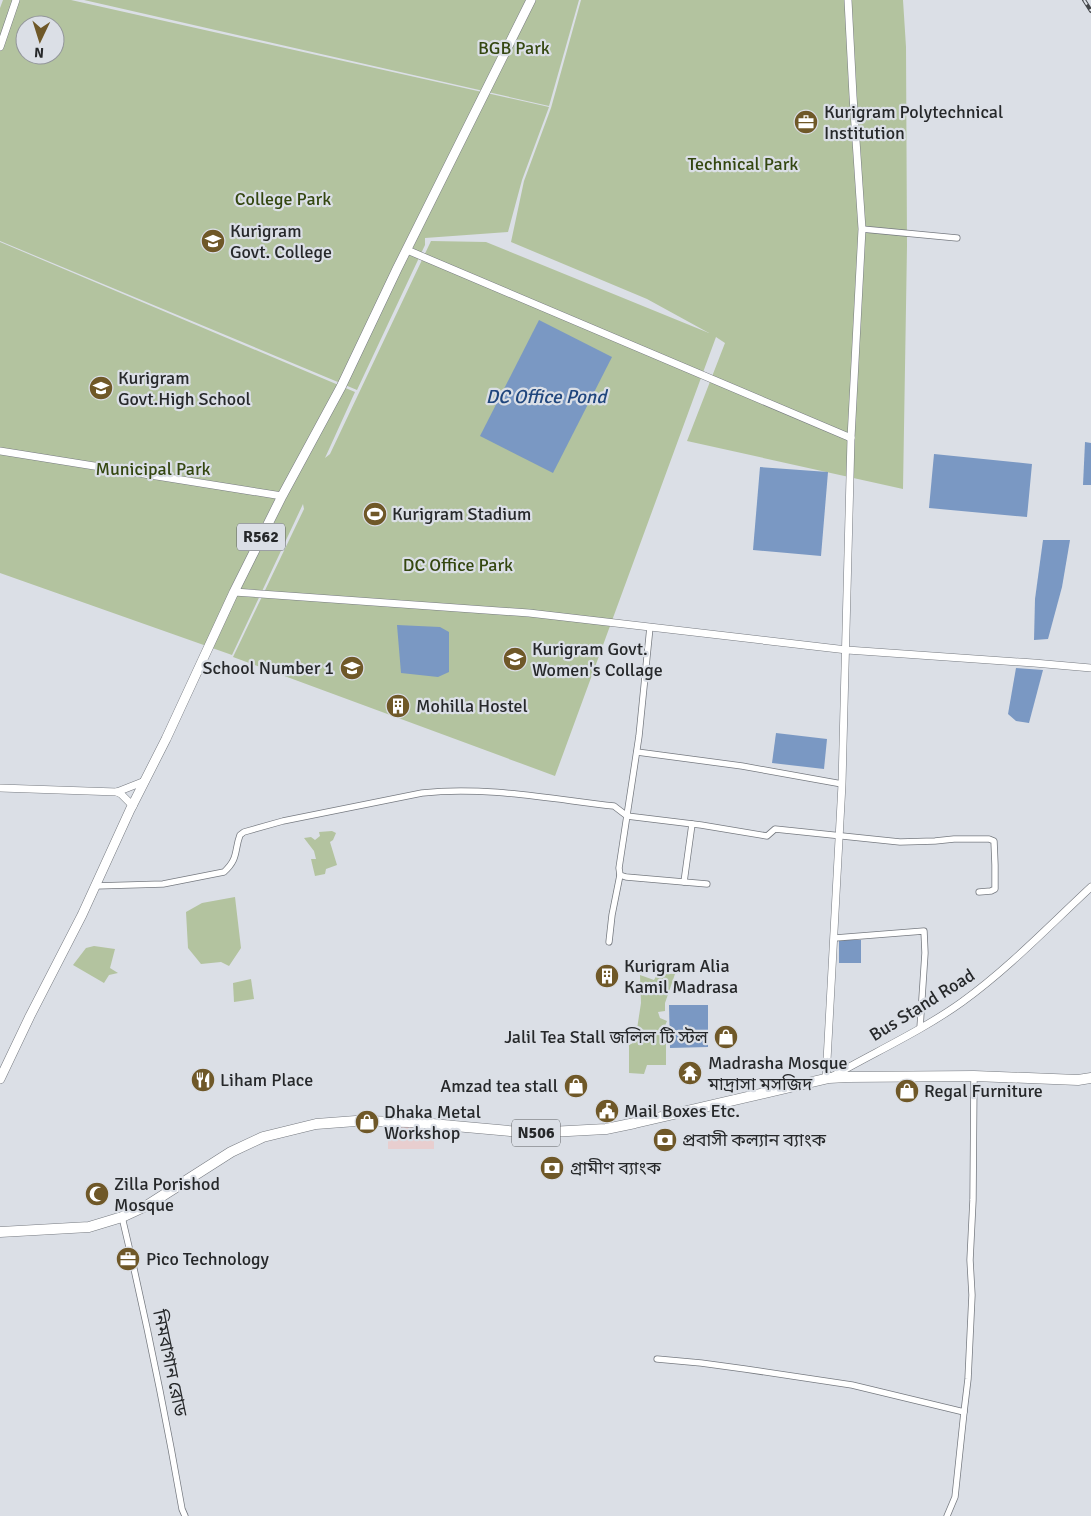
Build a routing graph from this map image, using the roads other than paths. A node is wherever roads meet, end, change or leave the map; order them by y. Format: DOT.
graph roads {
  1 [pos="16,0"];
  2 [pos="532,0"];
  3 [pos="848,0"];
  4 [pos="0,47"];
  5 [pos="862,229"];
  6 [pos="957,238"];
  7 [pos="407,250"];
  8 [pos="851,438"];
  9 [pos="0,451"];
  10 [pos="282,496"];
  11 [pos="234,592"];
  12 [pos="650,627"];
  13 [pos="847,650"];
  14 [pos="1091,668"];
  15 [pos="637,752"];
  16 [pos="145,781"];
  17 [pos="842,784"];
  18 [pos="0,788"];
  19 [pos="117,792"];
  20 [pos="133,806"];
  21 [pos="628,816"];
  22 [pos="692,824"];
  23 [pos="839,835"];
  24 [pos="620,875"];
  25 [pos="682,882"];
  26 [pos="707,884"];
  27 [pos="96,886"];
  28 [pos="1091,887"];
  29 [pos="979,892"];
  30 [pos="835,938"];
  31 [pos="609,942"];
  32 [pos="920,1028"];
  33 [pos="974,1076"];
  34 [pos="828,1078"];
  35 [pos="1091,1078"];
  36 [pos="0,1079"];
  37 [pos="122,1217"];
  38 [pos="0,1232"];
  39 [pos="657,1359"];
  40 [pos="964,1412"];
  41 [pos="186,1516"];
  42 [pos="947,1516"];
  1 -- 4 [label="street"];
  2 -- 7 [label="main road, R562"];
  3 -- 5 [label="street"];
  5 -- 6 [label="street"];
  5 -- 8 [label="street"];
  7 -- 8 [label="street"];
  7 -- 10 [label="main road, R562"];
  8 -- 13 [label="street"];
  9 -- 10 [label="street"];
  10 -- 11 [label="main road, R562"];
  11 -- 12 [label="street"];
  11 -- 16 [label="main road, R562"];
  12 -- 13 [label="street"];
  12 -- 15 [label="street"];
  13 -- 14 [label="street"];
  13 -- 17 [label="street"];
  15 -- 17 [label="street"];
  15 -- 21 [label="street"];
  16 -- 19 [label="street"];
  16 -- 20 [label="main road, R562"];
  17 -- 23 [label="street"];
  18 -- 19 [label="street"];
  19 -- 20 [label="street"];
  20 -- 27 [label="main road, R562"];
  21 -- 22 [label="street"];
  21 -- 24 [label="street"];
  21 -- 27 [label="street"];
  22 -- 23 [label="street"];
  22 -- 25 [label="street"];
  23 -- 29 [label="street"];
  23 -- 30 [label="street"];
  24 -- 25 [label="street"];
  24 -- 31 [label="street"];
  25 -- 26 [label="street"];
  27 -- 36 [label="main road, R562"];
  28 -- 32 [label="street, Bus Stand Road"];
  30 -- 32 [label="street"];
  30 -- 34 [label="street"];
  32 -- 34 [label="street, Bus Stand Road"];
  33 -- 34 [label="highway, N506"];
  33 -- 35 [label="highway, N506"];
  33 -- 40 [label="street"];
  34 -- 37 [label="highway, N506"];
  37 -- 38 [label="highway, N506"];
  37 -- 41 [label="street, নিমবাগান রোড"];
  39 -- 40 [label="street"];
  40 -- 42 [label="street"];
}
